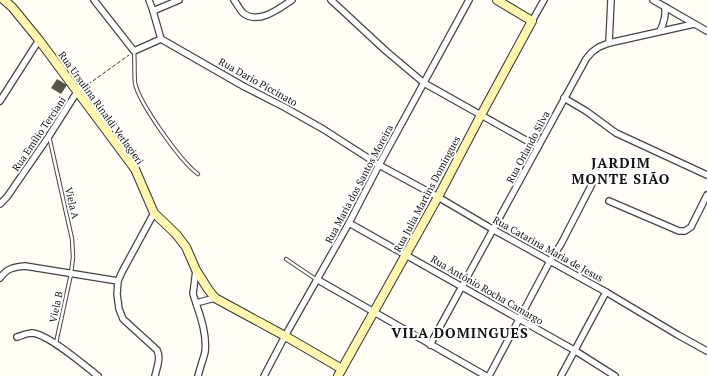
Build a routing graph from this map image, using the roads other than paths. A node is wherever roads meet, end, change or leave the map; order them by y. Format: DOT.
graph roads {
  1 [pos="4,0"];
  2 [pos="94,0"];
  3 [pos="148,0"];
  4 [pos="179,0"];
  5 [pos="234,0"];
  6 [pos="292,0"];
  7 [pos="331,0"];
  8 [pos="469,0"];
  9 [pos="497,0"];
  10 [pos="544,0"];
  11 [pos="611,0"];
  12 [pos="653,0"];
  13 [pos="12,3"];
  14 [pos="664,7"];
  15 [pos="153,11"];
  16 [pos="532,20"];
  17 [pos="694,24"];
  18 [pos="660,31"];
  19 [pos="707,31"];
  20 [pos="161,39"];
  21 [pos="39,40"];
  22 [pos="608,43"];
  23 [pos="134,51"];
  24 [pos="424,83"];
  25 [pos="77,92"];
  26 [pos="564,98"];
  27 [pos="0,101"];
  28 [pos="481,115"];
  29 [pos="49,136"];
  30 [pos="538,147"];
  31 [pos="379,165"];
  32 [pos="198,174"];
  33 [pos="707,175"];
  34 [pos="592,184"];
  35 [pos="707,195"];
  36 [pos="438,197"];
  37 [pos="609,201"];
  38 [pos="0,204"];
  39 [pos="154,213"];
  40 [pos="349,223"];
  41 [pos="494,230"];
  42 [pos="406,254"];
  43 [pos="286,259"];
  44 [pos="550,261"];
  45 [pos="196,270"];
  46 [pos="71,274"];
  47 [pos="0,278"];
  48 [pos="318,280"];
  49 [pos="118,282"];
  50 [pos="462,286"];
  51 [pos="606,292"];
  52 [pos="215,298"];
  53 [pos="196,303"];
  54 [pos="374,312"];
  55 [pos="520,319"];
  56 [pos="285,336"];
  57 [pos="17,337"];
  58 [pos="56,344"];
  59 [pos="430,345"];
  60 [pos="574,350"];
  61 [pos="707,351"];
  62 [pos="340,372"];
  63 [pos="98,376"];
  64 [pos="155,376"];
  65 [pos="198,376"];
  66 [pos="264,376"];
  67 [pos="486,376"];
  68 [pos="489,376"];
  69 [pos="561,376"];
  70 [pos="615,376"];
  1 -- 13 [label="street, Rua Ursulina Rinaldi Verlagieri"];
  2 -- 23 [label="street"];
  3 -- 15 [label="street"];
  4 -- 15 [label="street"];
  5 -- 6 [label="street"];
  7 -- 24 [label="street"];
  8 -- 24 [label="street, Rua Maria dos Santos Moreira"];
  9 -- 16 [label="street"];
  10 -- 16 [label="street"];
  11 -- 22 [label="street"];
  12 -- 14 [label="street"];
  13 -- 21 [label="street, Rua Ursulina Rinaldi Verlagieri"];
  14 -- 17 [label="street"];
  14 -- 18 [label="street"];
  15 -- 20 [label="street"];
  16 -- 28 [label="street, Rua Julia Martins Domingues"];
  17 -- 18 [label="street, Rua Orlando Silva"];
  17 -- 19 [label="street"];
  18 -- 22 [label="street, Rua Orlando Silva"];
  20 -- 23 [label="street"];
  20 -- 31 [label="street, Rua Dario Piccinato"];
  21 -- 25 [label="street, Rua Ursulina Rinaldi Verlagieri"];
  21 -- 27 [label="street"];
  22 -- 26 [label="street, Rua Orlando Silva"];
  23 -- 32 [label="lane"];
  24 -- 28 [label="street"];
  24 -- 31 [label="street, Rua Maria dos Santos Moreira"];
  25 -- 29 [label="street, Rua Emílio Terciani"];
  25 -- 39 [label="street, Rua Ursulina Rinaldi Verlagieri"];
  26 -- 30 [label="street, Rua Orlando Silva"];
  26 -- 33 [label="street"];
  28 -- 30 [label="street"];
  28 -- 36 [label="street, Rua Julia Martins Domingues"];
  29 -- 38 [label="street, Rua Emílio Terciani"];
  29 -- 46 [label="lane, Viela A"];
  30 -- 41 [label="street, Rua Orlando Silva"];
  31 -- 36 [label="street, Rua Catarina Maria de Jesus"];
  31 -- 40 [label="street, Rua Maria dos Santos Moreira"];
  34 -- 44 [label="street"];
  35 -- 37 [label="street"];
  36 -- 41 [label="street, Rua Catarina Maria de Jesus"];
  36 -- 42 [label="street, Rua Julia Martins Domingues"];
  39 -- 45 [label="street, Rua Ursulina Rinaldi Verlagieri"];
  39 -- 49 [label="street"];
  40 -- 42 [label="street, Rua Antônio Rocha Camargo"];
  40 -- 48 [label="street, Rua Maria dos Santos Moreira"];
  41 -- 44 [label="street, Rua Catarina Maria de Jesus"];
  41 -- 50 [label="street, Rua Orlando Silva"];
  42 -- 50 [label="street, Rua Antônio Rocha Camargo"];
  42 -- 54 [label="street, Rua Julia Martins Domingues"];
  43 -- 48 [label="lane"];
  44 -- 51 [label="street, Rua Catarina Maria de Jesus"];
  44 -- 55 [label="street"];
  45 -- 52 [label="street, Rua Ursulina Rinaldi Verlagieri"];
  45 -- 53 [label="street"];
  46 -- 47 [label="street"];
  46 -- 49 [label="street"];
  46 -- 58 [label="lane, Viela B"];
  48 -- 54 [label="street"];
  48 -- 56 [label="street, Rua Maria dos Santos Moreira"];
  49 -- 64 [label="street"];
  50 -- 55 [label="street, Rua Antônio Rocha Camargo"];
  50 -- 59 [label="street, Rua Orlando Silva"];
  51 -- 60 [label="street"];
  51 -- 61 [label="street, Rua Catarina Maria de Jesus"];
  52 -- 53 [label="street"];
  52 -- 56 [label="street, Rua Ursulina Rinaldi Verlagieri"];
  53 -- 65 [label="street"];
  54 -- 59 [label="street"];
  54 -- 62 [label="street, Rua Julia Martins Domingues"];
  55 -- 60 [label="street, Rua Antônio Rocha Camargo"];
  55 -- 68 [label="street"];
  56 -- 62 [label="street, Rua Ursulina Rinaldi Verlagieri"];
  56 -- 66 [label="street, Rua Maria dos Santos Moreira"];
  57 -- 58 [label="street"];
  58 -- 63 [label="street"];
  59 -- 67 [label="street"];
  60 -- 69 [label="street"];
  60 -- 70 [label="street, Rua Antônio Rocha Camargo"];
}
